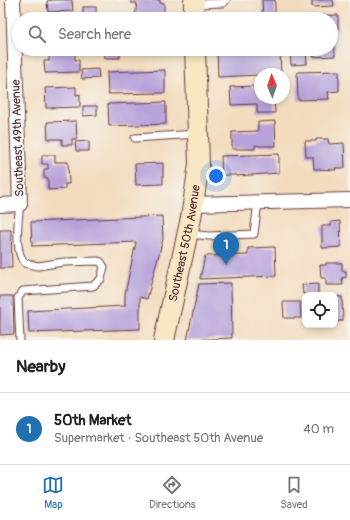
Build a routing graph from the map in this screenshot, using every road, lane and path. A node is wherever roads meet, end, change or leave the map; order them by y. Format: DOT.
graph roads {
  1 [pos="13,0"];
  2 [pos="226,0"];
  3 [pos="194,8"];
  4 [pos="13,12"];
  5 [pos="15,56"];
  6 [pos="195,56"];
  7 [pos="198,133"];
  8 [pos="135,138"];
  9 [pos="350,200"];
  10 [pos="258,202"];
  11 [pos="20,204"];
  12 [pos="194,204"];
  13 [pos="0,205"];
  14 [pos="188,233"];
  15 [pos="20,340"];
  16 [pos="164,340"];
  1 -- 4 [label="street, Southeast 49th Avenue"];
  2 -- 3 [label="lane"];
  5 -- 11 [label="street, Southeast 49th Avenue"];
  6 -- 7 [label="main road, Southeast 50th Avenue"];
  7 -- 8 [label="lane"];
  7 -- 12 [label="main road, Southeast 50th Avenue"];
  9 -- 10 [label="street"];
  10 -- 12 [label="street"];
  10 -- 14 [label="lane"];
  11 -- 13 [label="street"];
  11 -- 15 [label="lane"];
  12 -- 14 [label="main road, Southeast 50th Avenue"];
  14 -- 16 [label="main road, Southeast 50th Avenue"];
}
